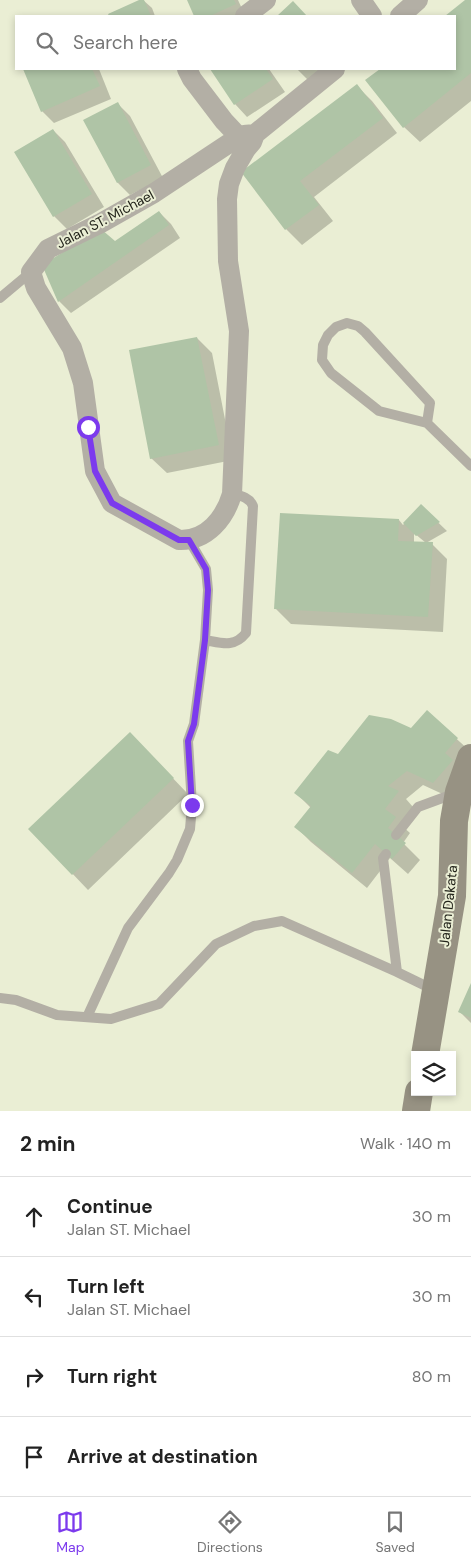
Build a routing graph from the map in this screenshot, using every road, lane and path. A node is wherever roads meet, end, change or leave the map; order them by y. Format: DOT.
graph roads {
  1 [pos="266,0"];
  2 [pos="361,0"];
  3 [pos="418,0"];
  4 [pos="246,15"];
  5 [pos="371,15"];
  6 [pos="401,15"];
  7 [pos="188,70"];
  8 [pos="334,70"];
  9 [pos="247,136"];
  10 [pos="31,272"];
  11 [pos="0,298"];
  12 [pos="427,423"];
  13 [pos="471,466"];
  14 [pos="232,494"];
  15 [pos="189,540"];
  16 [pos="205,640"];
  17 [pos="471,758"];
  18 [pos="465,794"];
  19 [pos="396,836"];
  20 [pos="386,854"];
  21 [pos="397,972"];
  22 [pos="436,991"];
  23 [pos="0,998"];
  24 [pos="87,1017"];
  25 [pos="426,1051"];
  26 [pos="418,1096"];
  27 [pos="416,1111"];
  1 -- 4 [label="street"];
  2 -- 5 [label="street"];
  3 -- 6 [label="street"];
  7 -- 9 [label="street"];
  8 -- 9 [label="street, Jalan ST. Michael"];
  9 -- 10 [label="street, Jalan ST. Michael"];
  9 -- 14 [label="street"];
  10 -- 11 [label="lane"];
  10 -- 15 [label="street"];
  12 -- 12 [label="lane"];
  12 -- 13 [label="lane"];
  14 -- 15 [label="street"];
  14 -- 16 [label="lane"];
  15 -- 16 [label="lane"];
  16 -- 24 [label="lane"];
  17 -- 18 [label="street, Jalan Dakata"];
  18 -- 19 [label="lane"];
  18 -- 22 [label="street, Jalan Dakata"];
  20 -- 21 [label="lane"];
  21 -- 22 [label="lane"];
  21 -- 24 [label="lane"];
  22 -- 25 [label="street, Jalan Dakata"];
  23 -- 24 [label="lane"];
  26 -- 27 [label="street"];
}
